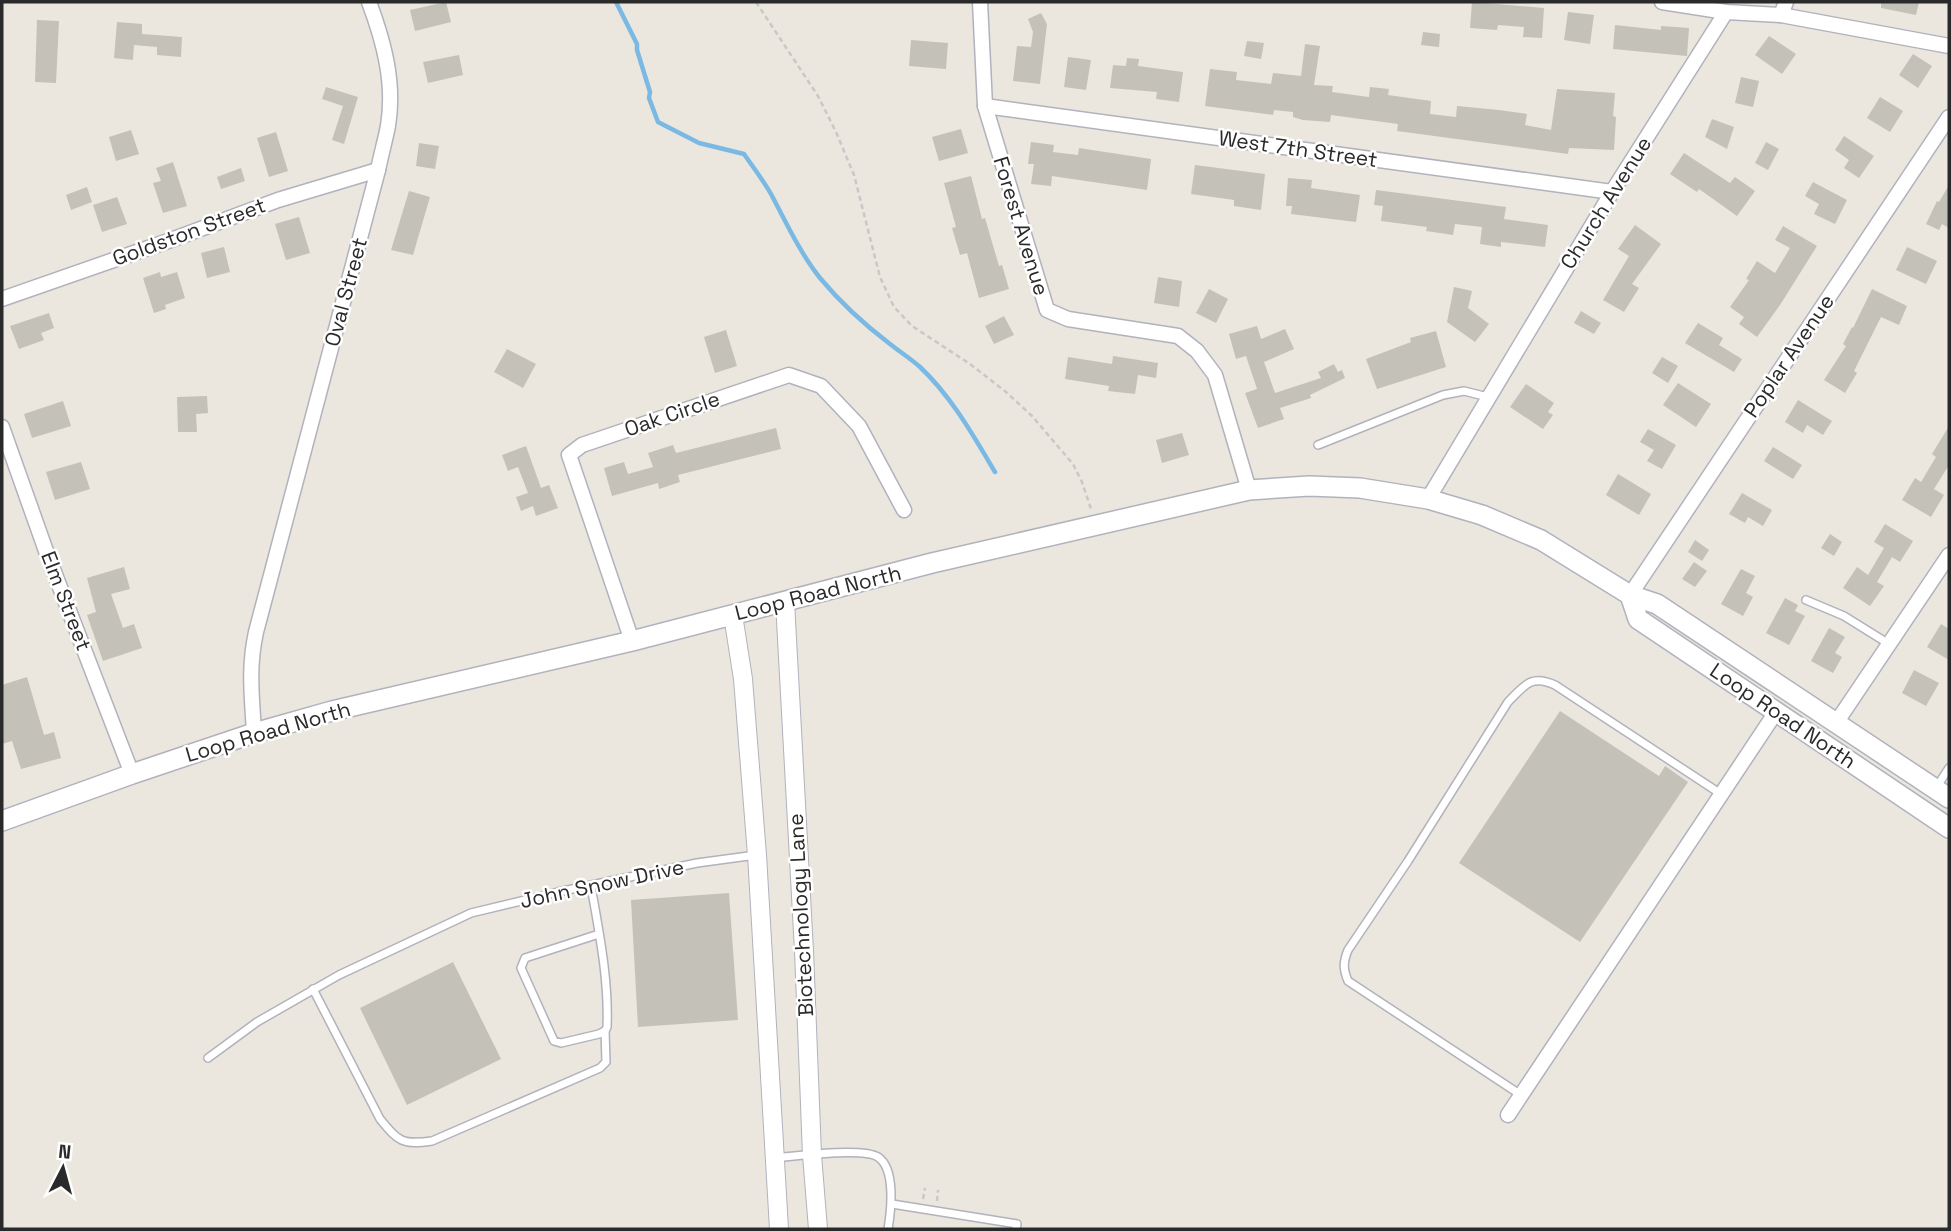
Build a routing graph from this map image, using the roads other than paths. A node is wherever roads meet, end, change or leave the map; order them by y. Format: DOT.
graph roads {
  1 [pos="369,2"];
  2 [pos="980,2"];
  3 [pos="1662,2"];
  4 [pos="1783,8"];
  5 [pos="1726,12"];
  6 [pos="1949,46"];
  7 [pos="985,106"];
  8 [pos="1949,117"];
  9 [pos="378,170"];
  10 [pos="1612,192"];
  11 [pos="2,299"];
  12 [pos="1488,397"];
  13 [pos="2,427"];
  14 [pos="1318,444"];
  15 [pos="1249,490"];
  16 [pos="1428,499"];
  17 [pos="904,510"];
  18 [pos="1949,555"];
  19 [pos="1630,595"];
  20 [pos="1806,600"];
  21 [pos="785,601"];
  22 [pos="733,615"];
  23 [pos="632,641"];
  24 [pos="1889,644"];
  25 [pos="1776,712"];
  26 [pos="1836,723"];
  27 [pos="254,733"];
  28 [pos="1949,768"];
  29 [pos="132,774"];
  30 [pos="1721,794"];
  31 [pos="1942,794"];
  32 [pos="2,821"];
  33 [pos="1949,828"];
  34 [pos="757,855"];
  35 [pos="591,886"];
  36 [pos="599,934"];
  37 [pos="313,989"];
  38 [pos="605,1031"];
  39 [pos="208,1058"];
  40 [pos="1521,1095"];
  41 [pos="1508,1115"];
  42 [pos="812,1155"];
  43 [pos="774,1158"];
  44 [pos="892,1204"];
  45 [pos="779,1229"];
  46 [pos="818,1229"];
  47 [pos="888,1229"];
  48 [pos="1016,1229"];
  1 -- 9 [label="street, Oval Street"];
  2 -- 7 [label="street, Forest Avenue"];
  3 -- 5 [label="street"];
  4 -- 5 [label="street"];
  4 -- 6 [label="street"];
  5 -- 10 [label="street, Church Avenue"];
  7 -- 10 [label="street, West 7th Street"];
  7 -- 15 [label="street, Forest Avenue"];
  8 -- 19 [label="street, Poplar Avenue"];
  9 -- 11 [label="street, Goldston Street"];
  9 -- 27 [label="street, Oval Street"];
  10 -- 12 [label="street, Church Avenue"];
  12 -- 14 [label="lane"];
  12 -- 16 [label="street, Church Avenue"];
  13 -- 29 [label="street, Elm Street"];
  15 -- 16 [label="main road, Loop Road North"];
  15 -- 21 [label="main road, Loop Road North"];
  16 -- 19 [label="main road, Loop Road North"];
  17 -- 23 [label="street, Oak Circle"];
  18 -- 24 [label="street"];
  19 -- 25 [label="main road, Loop Road North"];
  19 -- 26 [label="main road, Loop Road North"];
  20 -- 24 [label="lane"];
  21 -- 22 [label="main road, Loop Road North"];
  21 -- 42 [label="street, Biotechnology Lane"];
  22 -- 23 [label="main road, Loop Road North"];
  22 -- 34 [label="street, Biotechnology Lane"];
  23 -- 27 [label="main road, Loop Road North"];
  24 -- 26 [label="street"];
  25 -- 30 [label="street"];
  25 -- 33 [label="main road, Loop Road North"];
  26 -- 31 [label="main road, Loop Road North"];
  27 -- 29 [label="main road, Loop Road North"];
  28 -- 31 [label="lane"];
  29 -- 32 [label="main road, Loop Road North"];
  30 -- 40 [label="street"];
  30 -- 40 [label="lane"];
  34 -- 35 [label="lane, John Snow Drive"];
  34 -- 43 [label="street, Biotechnology Lane"];
  35 -- 36 [label="lane"];
  35 -- 37 [label="lane, John Snow Drive"];
  36 -- 38 [label="lane"];
  36 -- 38 [label="lane"];
  37 -- 38 [label="lane"];
  37 -- 39 [label="lane, John Snow Drive"];
  40 -- 41 [label="street"];
  42 -- 43 [label="lane"];
  42 -- 44 [label="lane"];
  42 -- 46 [label="street, Biotechnology Lane"];
  43 -- 45 [label="street, Biotechnology Lane"];
  44 -- 47 [label="lane"];
  44 -- 48 [label="lane"];
}
